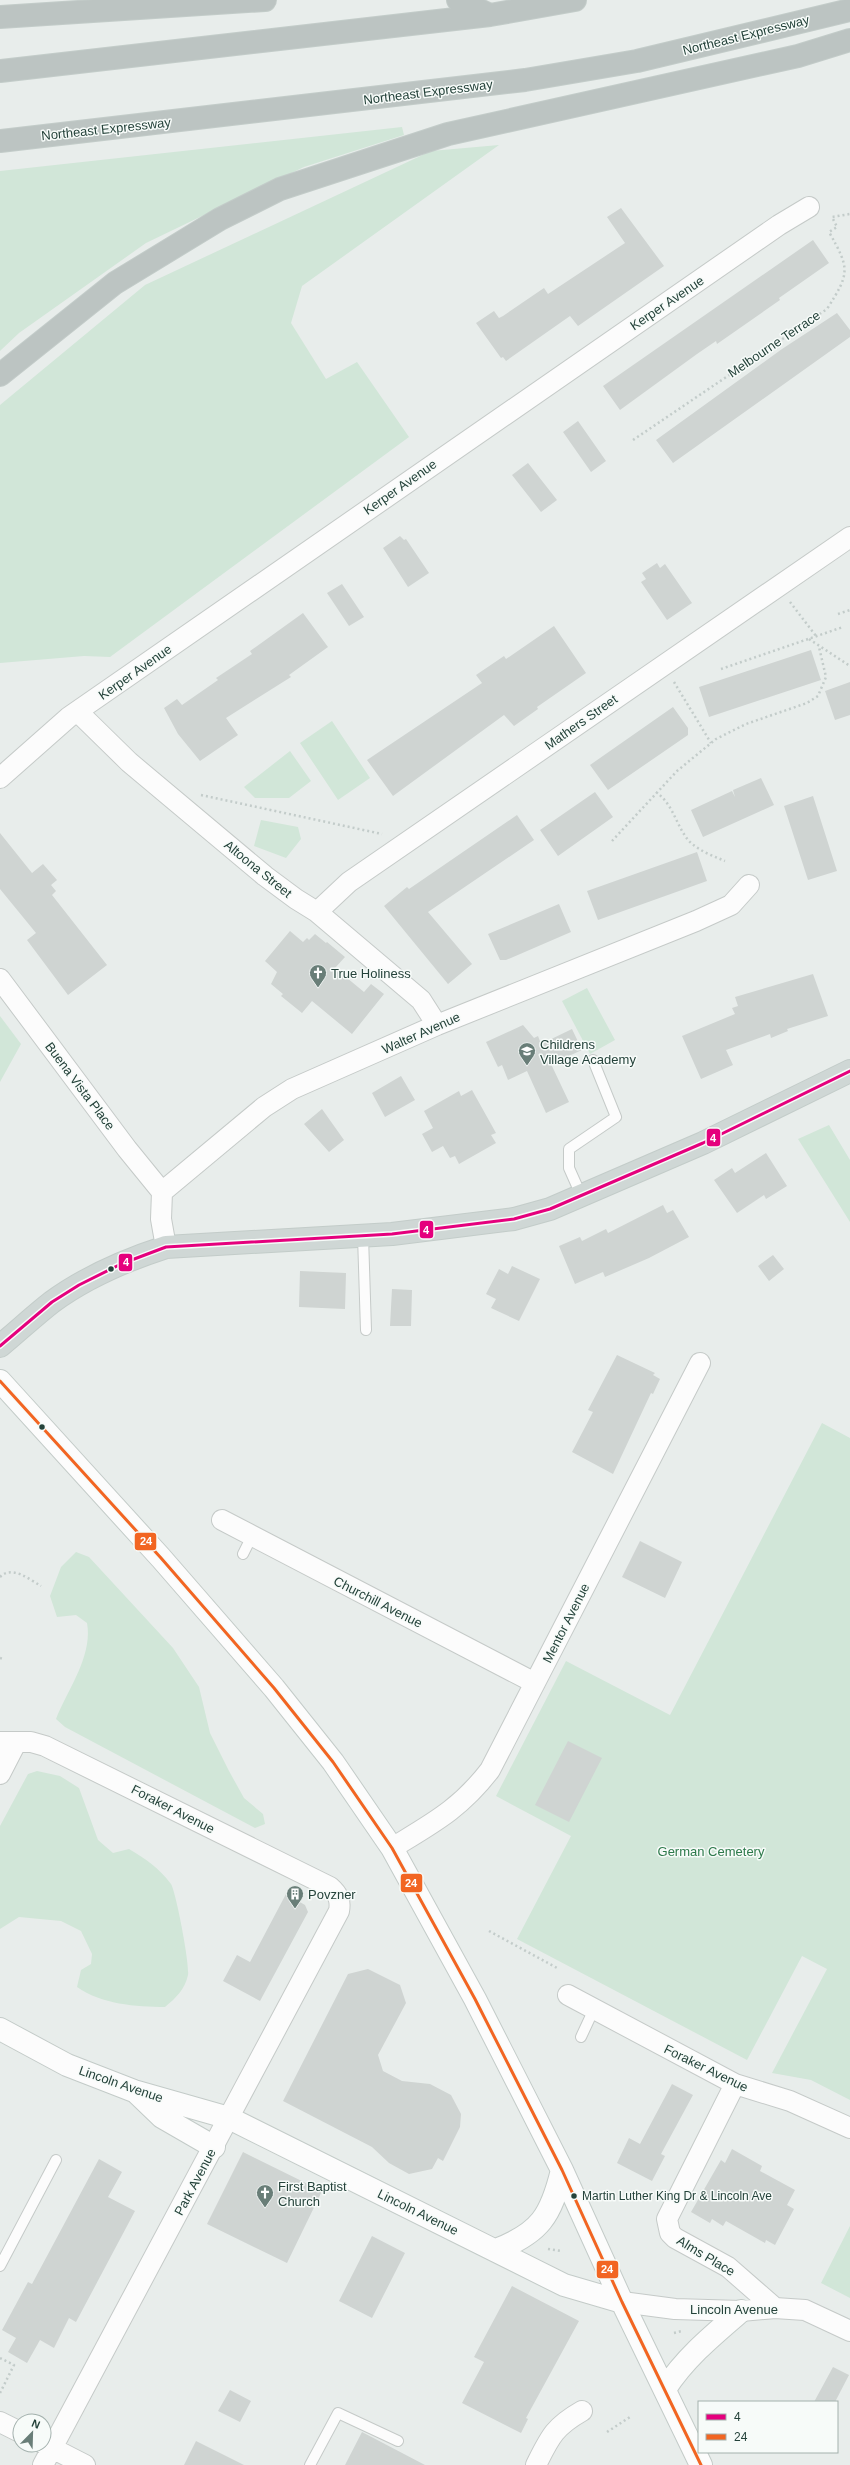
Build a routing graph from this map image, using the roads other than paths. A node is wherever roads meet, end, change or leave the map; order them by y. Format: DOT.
graph roads {
  1 [pos="265,0"];
  2 [pos="458,0"];
  3 [pos="576,0"];
  4 [pos="850,10"];
  5 [pos="490,15"];
  6 [pos="0,17"];
  7 [pos="850,40"];
  8 [pos="0,71"];
  9 [pos="0,141"];
  10 [pos="809,207"];
  11 [pos="0,375"];
  12 [pos="850,537"];
  13 [pos="78,712"];
  14 [pos="0,778"];
  15 [pos="749,885"];
  16 [pos="317,912"];
  17 [pos="0,979"];
  18 [pos="437,1025"];
  19 [pos="593,1060"];
  20 [pos="850,1072"];
  21 [pos="850,1080"];
  22 [pos="805,1095"];
  23 [pos="162,1192"];
  24 [pos="581,1195"];
  25 [pos="363,1236"];
  26 [pos="166,1247"];
  27 [pos="366,1330"];
  28 [pos="0,1346"];
  29 [pos="700,1363"];
  30 [pos="0,1381"];
  31 [pos="222,1520"];
  32 [pos="252,1536"];
  33 [pos="243,1554"];
  34 [pos="535,1684"];
  35 [pos="8,1742"];
  36 [pos="0,1774"];
  37 [pos="392,1848"];
  38 [pos="339,1896"];
  39 [pos="568,1995"];
  40 [pos="594,2009"];
  41 [pos="0,2029"];
  42 [pos="581,2037"];
  43 [pos="735,2084"];
  44 [pos="134,2091"];
  45 [pos="229,2118"];
  46 [pos="850,2128"];
  47 [pos="214,2147"];
  48 [pos="56,2160"];
  49 [pos="562,2170"];
  50 [pos="496,2250"];
  51 [pos="0,2266"];
  52 [pos="622,2302"];
  53 [pos="776,2308"];
  54 [pos="741,2311"];
  55 [pos="850,2331"];
  56 [pos="665,2389"];
  57 [pos="582,2412"];
  58 [pos="0,2422"];
  59 [pos="12,2428"];
  60 [pos="398,2441"];
  61 [pos="52,2443"];
  62 [pos="50,2453"];
  63 [pos="85,2465"];
  64 [pos="310,2465"];
  65 [pos="536,2465"];
  66 [pos="701,2465"];
  1 -- 6 [label="highway"];
  2 -- 5 [label="highway"];
  3 -- 5 [label="highway"];
  4 -- 9 [label="highway, Northeast Expressway"];
  5 -- 8 [label="highway"];
  7 -- 11 [label="highway"];
  10 -- 13 [label="street, Kerper Avenue"];
  12 -- 16 [label="street, Mathers Street"];
  13 -- 14 [label="street, Kerper Avenue"];
  13 -- 16 [label="street, Altoona Street"];
  15 -- 18 [label="street, Walter Avenue"];
  16 -- 18 [label="street, Altoona Street"];
  17 -- 23 [label="street, Buena Vista Place"];
  18 -- 23 [label="street, Walter Avenue"];
  19 -- 24 [label="lane"];
  20 -- 22 [label="main road"];
  21 -- 22 [label="main road"];
  22 -- 24 [label="main road"];
  23 -- 26 [label="street"];
  24 -- 25 [label="main road"];
  25 -- 26 [label="main road"];
  25 -- 27 [label="lane"];
  26 -- 28 [label="main road"];
  29 -- 34 [label="street, Mentor Avenue"];
  30 -- 37 [label="main road"];
  31 -- 32 [label="street, Churchill Avenue"];
  32 -- 33 [label="lane"];
  32 -- 34 [label="street, Churchill Avenue"];
  34 -- 37 [label="street, Mentor Avenue"];
  35 -- 36 [label="street"];
  35 -- 38 [label="street, Foraker Avenue"];
  37 -- 49 [label="main road"];
  38 -- 45 [label="street, Park Avenue"];
  39 -- 40 [label="street, Foraker Avenue"];
  40 -- 42 [label="lane"];
  40 -- 43 [label="street, Foraker Avenue"];
  41 -- 44 [label="main road, Lincoln Avenue"];
  43 -- 46 [label="street, Foraker Avenue"];
  43 -- 53 [label="street, Alms Place"];
  44 -- 45 [label="main road, Lincoln Avenue"];
  44 -- 47 [label="main road"];
  45 -- 47 [label="street, Park Avenue"];
  45 -- 50 [label="main road, Lincoln Avenue"];
  47 -- 61 [label="street, Park Avenue"];
  48 -- 51 [label="lane"];
  49 -- 50 [label="main road"];
  49 -- 52 [label="main road"];
  50 -- 52 [label="main road, Lincoln Avenue"];
  52 -- 54 [label="street, Lincoln Avenue"];
  52 -- 56 [label="main road"];
  53 -- 54 [label="street, Lincoln Avenue"];
  53 -- 55 [label="street, Lincoln Avenue"];
  54 -- 56 [label="main road"];
  56 -- 66 [label="main road"];
  57 -- 65 [label="street"];
  58 -- 59 [label="street"];
  60 -- 64 [label="lane"];
  62 -- 63 [label="street"];
}
